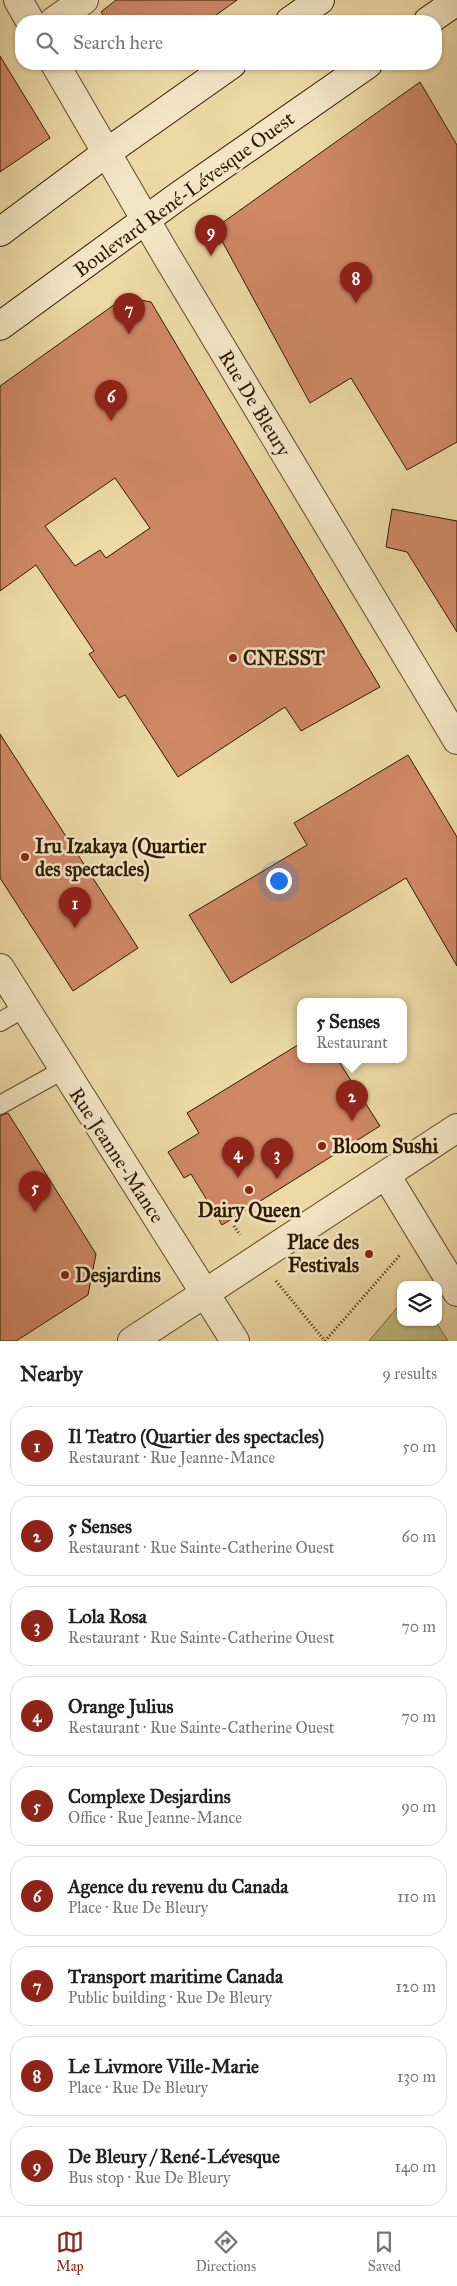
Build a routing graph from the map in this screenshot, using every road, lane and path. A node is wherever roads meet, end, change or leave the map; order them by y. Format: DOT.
graph roads {
  1 [pos="18,0"];
  2 [pos="84,0"];
  3 [pos="320,0"];
  4 [pos="457,1"];
  5 [pos="27,15"];
  6 [pos="63,15"];
  7 [pos="299,15"];
  8 [pos="437,15"];
  9 [pos="58,70"];
  10 [pos="224,70"];
  11 [pos="359,70"];
  12 [pos="106,153"];
  13 [pos="146,220"];
  14 [pos="0,232"];
  15 [pos="0,326"];
  16 [pos="457,740"];
  17 [pos="0,968"];
  18 [pos="24,1008"];
  19 [pos="0,1022"];
  20 [pos="63,1070"];
  21 [pos="0,1104"];
  22 [pos="457,1128"];
  23 [pos="386,1175"];
  24 [pos="234,1226"];
  25 [pos="404,1252"];
  26 [pos="258,1260"];
  27 [pos="457,1292"];
  28 [pos="206,1294"];
  29 [pos="132,1341"];
  30 [pos="235,1341"];
  31 [pos="325,1341"];
  1 -- 5 [label="street"];
  2 -- 6 [label="street"];
  3 -- 7 [label="street"];
  4 -- 8 [label="street"];
  9 -- 12 [label="street, Rue De Bleury"];
  10 -- 12 [label="street"];
  11 -- 13 [label="street, Boulevard René-Lévesque Ouest"];
  12 -- 13 [label="street, Rue De Bleury"];
  12 -- 14 [label="street"];
  13 -- 15 [label="street, Boulevard René-Lévesque Ouest"];
  13 -- 16 [label="street, Rue De Bleury"];
  17 -- 18 [label="street, Rue Jeanne-Mance"];
  18 -- 19 [label="lane"];
  18 -- 20 [label="street, Rue Jeanne-Mance"];
  20 -- 21 [label="lane"];
  20 -- 28 [label="street, Rue Jeanne-Mance"];
  22 -- 23 [label="street"];
  23 -- 26 [label="street"];
  23 -- 27 [label="street"];
  24 -- 26 [label="path"];
  25 -- 31 [label="path"];
  26 -- 28 [label="street"];
  26 -- 31 [label="path"];
  28 -- 29 [label="street"];
  28 -- 30 [label="street, Rue Jeanne-Mance"];
}
